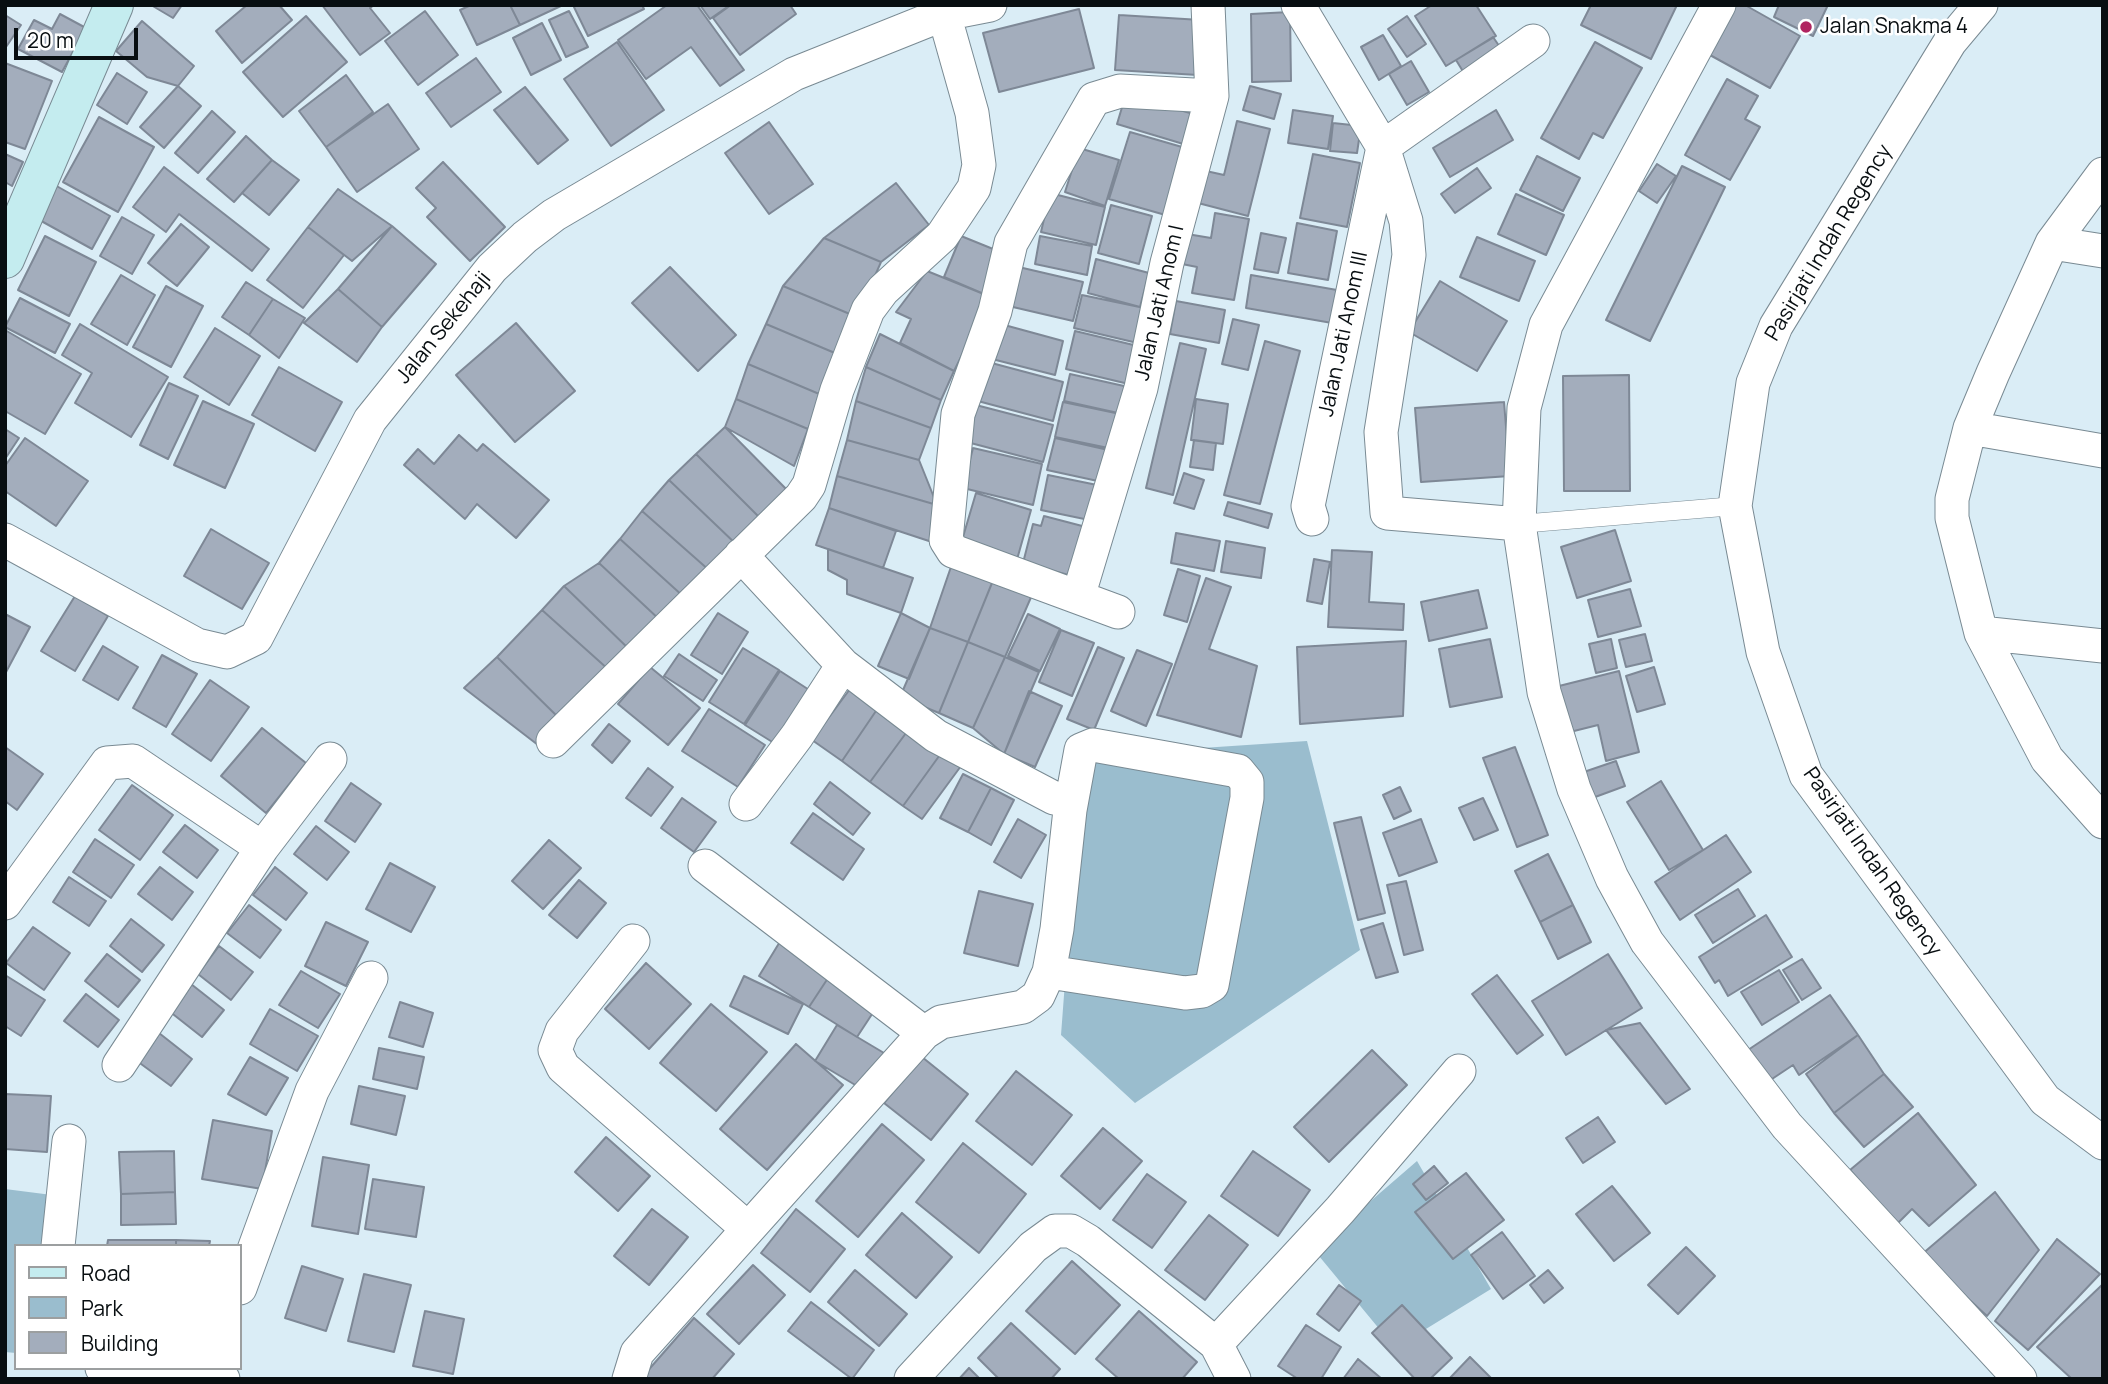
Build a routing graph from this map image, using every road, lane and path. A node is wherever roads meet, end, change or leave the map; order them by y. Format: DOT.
graph roads {
  1 [pos="114,5"];
  2 [pos="990,5"];
  3 [pos="1208,5"];
  4 [pos="1298,5"];
  5 [pos="1719,5"];
  6 [pos="1981,5"];
  7 [pos="944,14"];
  8 [pos="1532,41"];
  9 [pos="1212,96"];
  10 [pos="1382,147"];
  11 [pos="2103,174"];
  12 [pos="2052,243"];
  13 [pos="2103,251"];
  14 [pos="5,259"];
  15 [pos="1970,428"];
  16 [pos="2103,451"];
  17 [pos="1735,506"];
  18 [pos="1312,519"];
  19 [pos="1519,524"];
  20 [pos="5,540"];
  21 [pos="741,555"];
  22 [pos="1078,597"];
  23 [pos="1118,612"];
  24 [pos="1981,633"];
  25 [pos="2103,646"];
  26 [pos="843,665"];
  27 [pos="553,741"];
  28 [pos="330,759"];
  29 [pos="1054,797"];
  30 [pos="746,804"];
  31 [pos="2103,822"];
  32 [pos="262,848"];
  33 [pos="705,866"];
  34 [pos="5,903"];
  35 [pos="634,941"];
  36 [pos="1049,972"];
  37 [pos="371,978"];
  38 [pos="924,1033"];
  39 [pos="119,1065"];
  40 [pos="1459,1071"];
  41 [pos="69,1141"];
  42 [pos="2103,1143"];
  43 [pos="748,1229"];
  44 [pos="58,1244"];
  45 [pos="242,1283"];
  46 [pos="1216,1344"];
  47 [pos="134,1370"];
  48 [pos="214,1375"];
  49 [pos="629,1379"];
  50 [pos="911,1379"];
  51 [pos="1234,1379"];
  52 [pos="2020,1379"];
  1 -- 14 [label="street"];
  2 -- 7 [label="street, Jalan Sekehaji"];
  3 -- 9 [label="street, Jalan Jati Anom I"];
  4 -- 10 [label="street"];
  5 -- 19 [label="street"];
  6 -- 17 [label="street, Pasirjati Indah Regency"];
  7 -- 20 [label="street, Jalan Sekehaji"];
  7 -- 21 [label="street"];
  8 -- 10 [label="street"];
  9 -- 22 [label="street, Jalan Jati Anom I"];
  9 -- 22 [label="street"];
  10 -- 18 [label="street, Jalan Jati Anom III"];
  10 -- 19 [label="street"];
  11 -- 12 [label="street"];
  12 -- 13 [label="street"];
  12 -- 15 [label="street"];
  15 -- 16 [label="street"];
  15 -- 24 [label="street"];
  17 -- 19 [label="lane"];
  17 -- 42 [label="street, Pasirjati Indah Regency"];
  19 -- 52 [label="street"];
  21 -- 26 [label="street"];
  21 -- 27 [label="street"];
  22 -- 23 [label="street"];
  24 -- 25 [label="street"];
  24 -- 31 [label="street"];
  26 -- 29 [label="street"];
  26 -- 30 [label="street"];
  28 -- 32 [label="street"];
  32 -- 34 [label="street"];
  32 -- 39 [label="street"];
  33 -- 38 [label="street"];
  35 -- 43 [label="street"];
  36 -- 36 [label="street"];
  36 -- 38 [label="street"];
  37 -- 45 [label="street"];
  38 -- 43 [label="street"];
  40 -- 46 [label="street"];
  41 -- 44 [label="street"];
  43 -- 49 [label="street"];
  46 -- 50 [label="street"];
  46 -- 51 [label="street"];
  47 -- 48 [label="street"];
}
